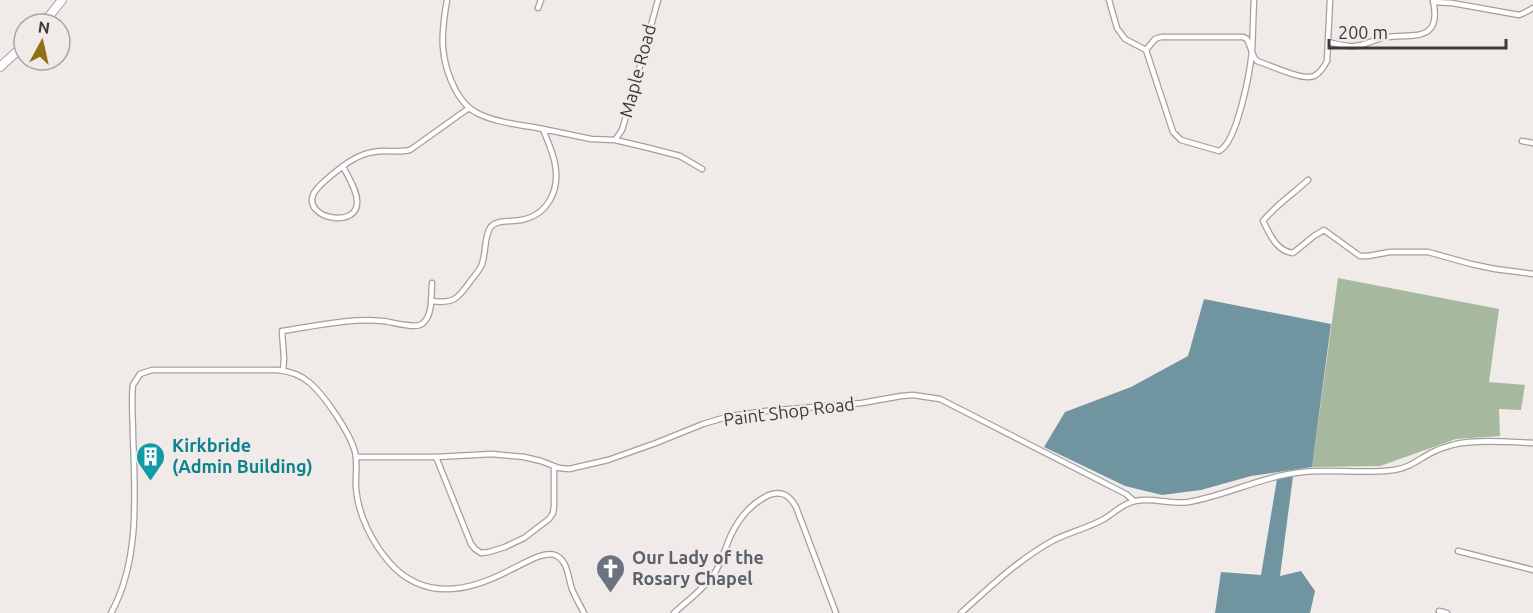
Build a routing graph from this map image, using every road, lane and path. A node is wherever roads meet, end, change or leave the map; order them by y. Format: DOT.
graph roads {
  1 [pos="62,0"];
  2 [pos="447,0"];
  3 [pos="541,0"];
  4 [pos="658,0"];
  5 [pos="1109,0"];
  6 [pos="1254,0"];
  7 [pos="1330,0"];
  8 [pos="1433,1"];
  9 [pos="538,8"];
  10 [pos="1533,8"];
  11 [pos="52,12"];
  12 [pos="1328,42"];
  13 [pos="1146,50"];
  14 [pos="1252,52"];
  15 [pos="12,56"];
  16 [pos="0,67"];
  17 [pos="470,108"];
  18 [pos="543,129"];
  19 [pos="615,140"];
  20 [pos="1522,141"];
  21 [pos="1533,143"];
  22 [pos="343,166"];
  23 [pos="702,169"];
  24 [pos="1308,180"];
  25 [pos="1533,274"];
  26 [pos="432,283"];
  27 [pos="431,301"];
  28 [pos="283,370"];
  29 [pos="1533,443"];
  30 [pos="436,457"];
  31 [pos="356,458"];
  32 [pos="554,467"];
  33 [pos="1134,501"];
  34 [pos="1458,551"];
  35 [pos="1533,570"];
  36 [pos="1439,611"];
  37 [pos="111,613"];
  38 [pos="584,613"];
  39 [pos="674,613"];
  40 [pos="836,613"];
  41 [pos="961,613"];
  42 [pos="1448,613"];
  1 -- 11 [label="highway"];
  2 -- 17 [label="street"];
  3 -- 9 [label="street"];
  4 -- 19 [label="street, Maple Road"];
  5 -- 13 [label="street"];
  6 -- 14 [label="street"];
  7 -- 12 [label="street"];
  8 -- 10 [label="street"];
  8 -- 12 [label="street"];
  12 -- 14 [label="street"];
  13 -- 14 [label="street"];
  13 -- 14 [label="street"];
  15 -- 16 [label="highway"];
  17 -- 18 [label="street"];
  17 -- 22 [label="street"];
  18 -- 19 [label="street"];
  18 -- 27 [label="street"];
  19 -- 23 [label="street"];
  20 -- 21 [label="street"];
  22 -- 22 [label="street"];
  24 -- 25 [label="street"];
  26 -- 27 [label="street"];
  27 -- 28 [label="street"];
  28 -- 31 [label="street"];
  28 -- 37 [label="street"];
  29 -- 33 [label="street"];
  30 -- 31 [label="street, Paint Shop Road"];
  30 -- 32 [label="street, Paint Shop Road"];
  30 -- 32 [label="street"];
  31 -- 38 [label="street"];
  32 -- 33 [label="street, Paint Shop Road"];
  33 -- 41 [label="street"];
  34 -- 35 [label="street"];
  36 -- 42 [label="street"];
  39 -- 40 [label="street"];
}
